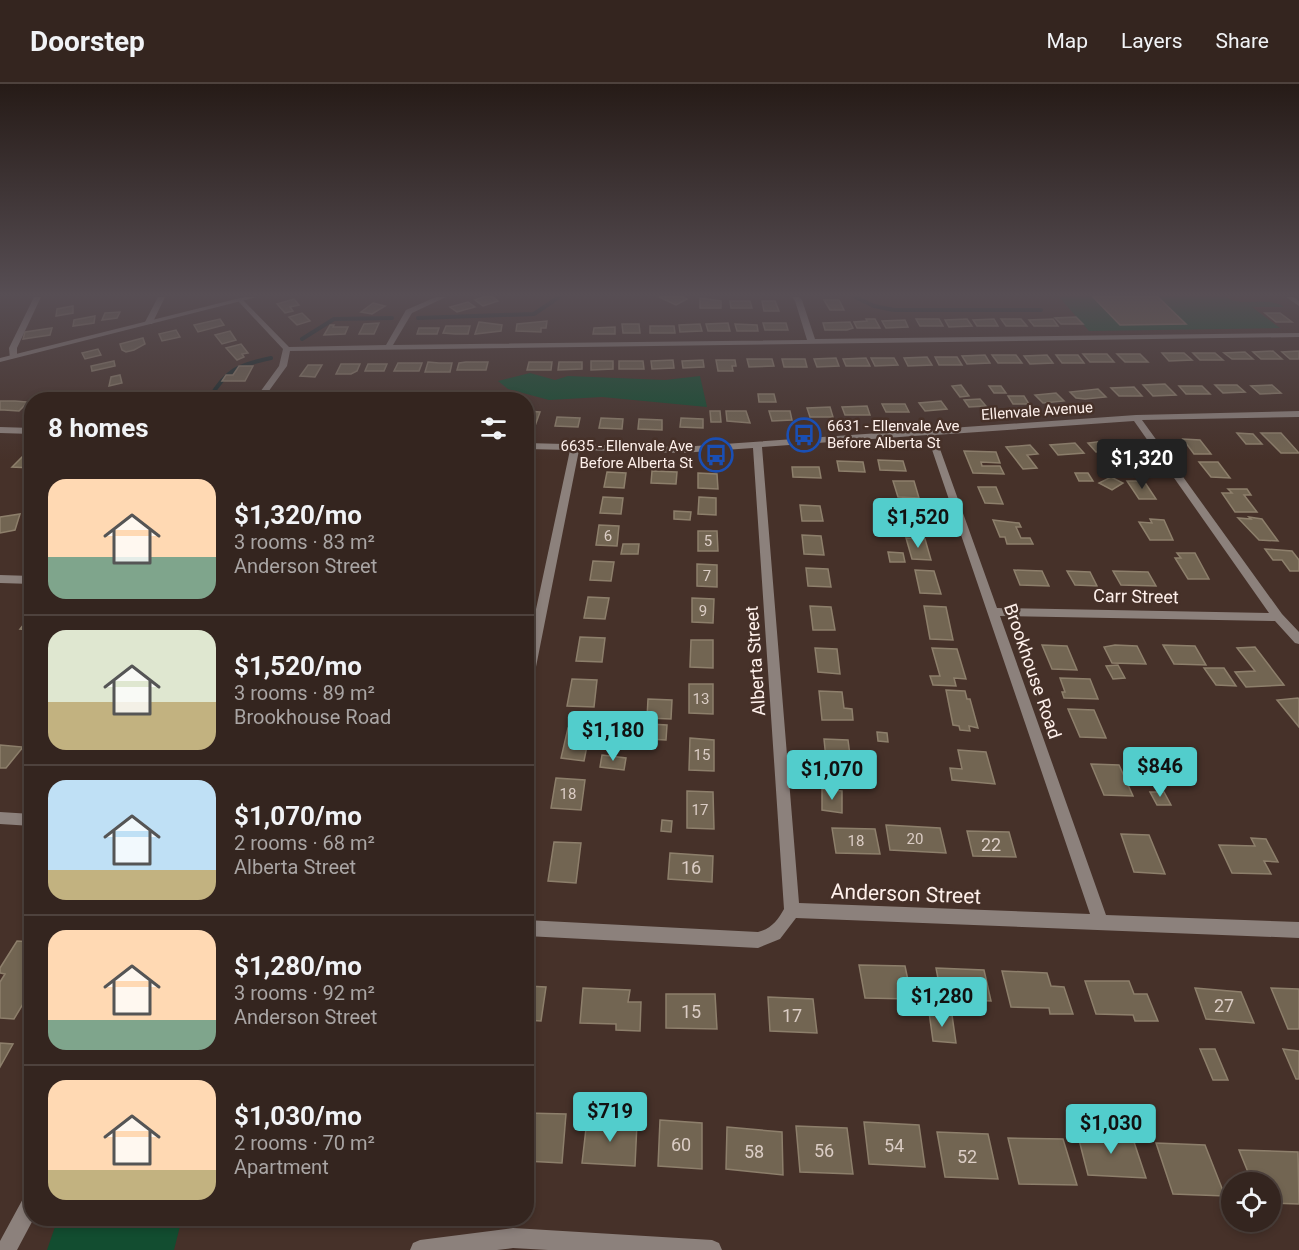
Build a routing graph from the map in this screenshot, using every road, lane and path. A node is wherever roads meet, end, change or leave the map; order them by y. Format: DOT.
graph roads {
  1 [pos="14,351"];
  2 [pos="35,351"];
  3 [pos="286,351"];
  4 [pos="13,357"];
  5 [pos="0,360"];
  6 [pos="264,392"];
  7 [pos="1298,414"];
  8 [pos="1136,418"];
  9 [pos="0,430"];
  10 [pos="24,431"];
  11 [pos="930,432"];
  12 [pos="534,446"];
  13 [pos="757,446"];
  14 [pos="575,448"];
  15 [pos="0,579"];
  16 [pos="24,580"];
  17 [pos="994,612"];
  18 [pos="1278,616"];
  19 [pos="1299,640"];
  20 [pos="534,648"];
  21 [pos="0,818"];
  22 [pos="24,820"];
  23 [pos="792,910"];
  24 [pos="1101,923"];
  25 [pos="534,928"];
  26 [pos="1299,930"];
  27 [pos="24,1217"];
  28 [pos="6,1250"];
  29 [pos="427,1250"];
  30 [pos="712,1250"];
  1 -- 4 [label="street"];
  2 -- 4 [label="street"];
  3 -- 6 [label="street"];
  4 -- 5 [label="street"];
  7 -- 8 [label="street, Ellenvale Avenue"];
  8 -- 11 [label="street, Ellenvale Avenue"];
  8 -- 18 [label="street"];
  9 -- 10 [label="street"];
  11 -- 13 [label="street, Ellenvale Avenue"];
  11 -- 17 [label="street, Brookhouse Road"];
  12 -- 14 [label="street, Ellenvale Avenue"];
  13 -- 14 [label="street, Ellenvale Avenue"];
  13 -- 23 [label="street, Alberta Street"];
  14 -- 20 [label="street"];
  15 -- 16 [label="street"];
  17 -- 18 [label="street, Carr Street"];
  17 -- 24 [label="street, Brookhouse Road"];
  18 -- 19 [label="street"];
  21 -- 22 [label="street"];
  23 -- 24 [label="street, Anderson Street"];
  23 -- 25 [label="street"];
  24 -- 26 [label="street, Anderson Street"];
  27 -- 28 [label="street"];
  29 -- 30 [label="street"];
}
